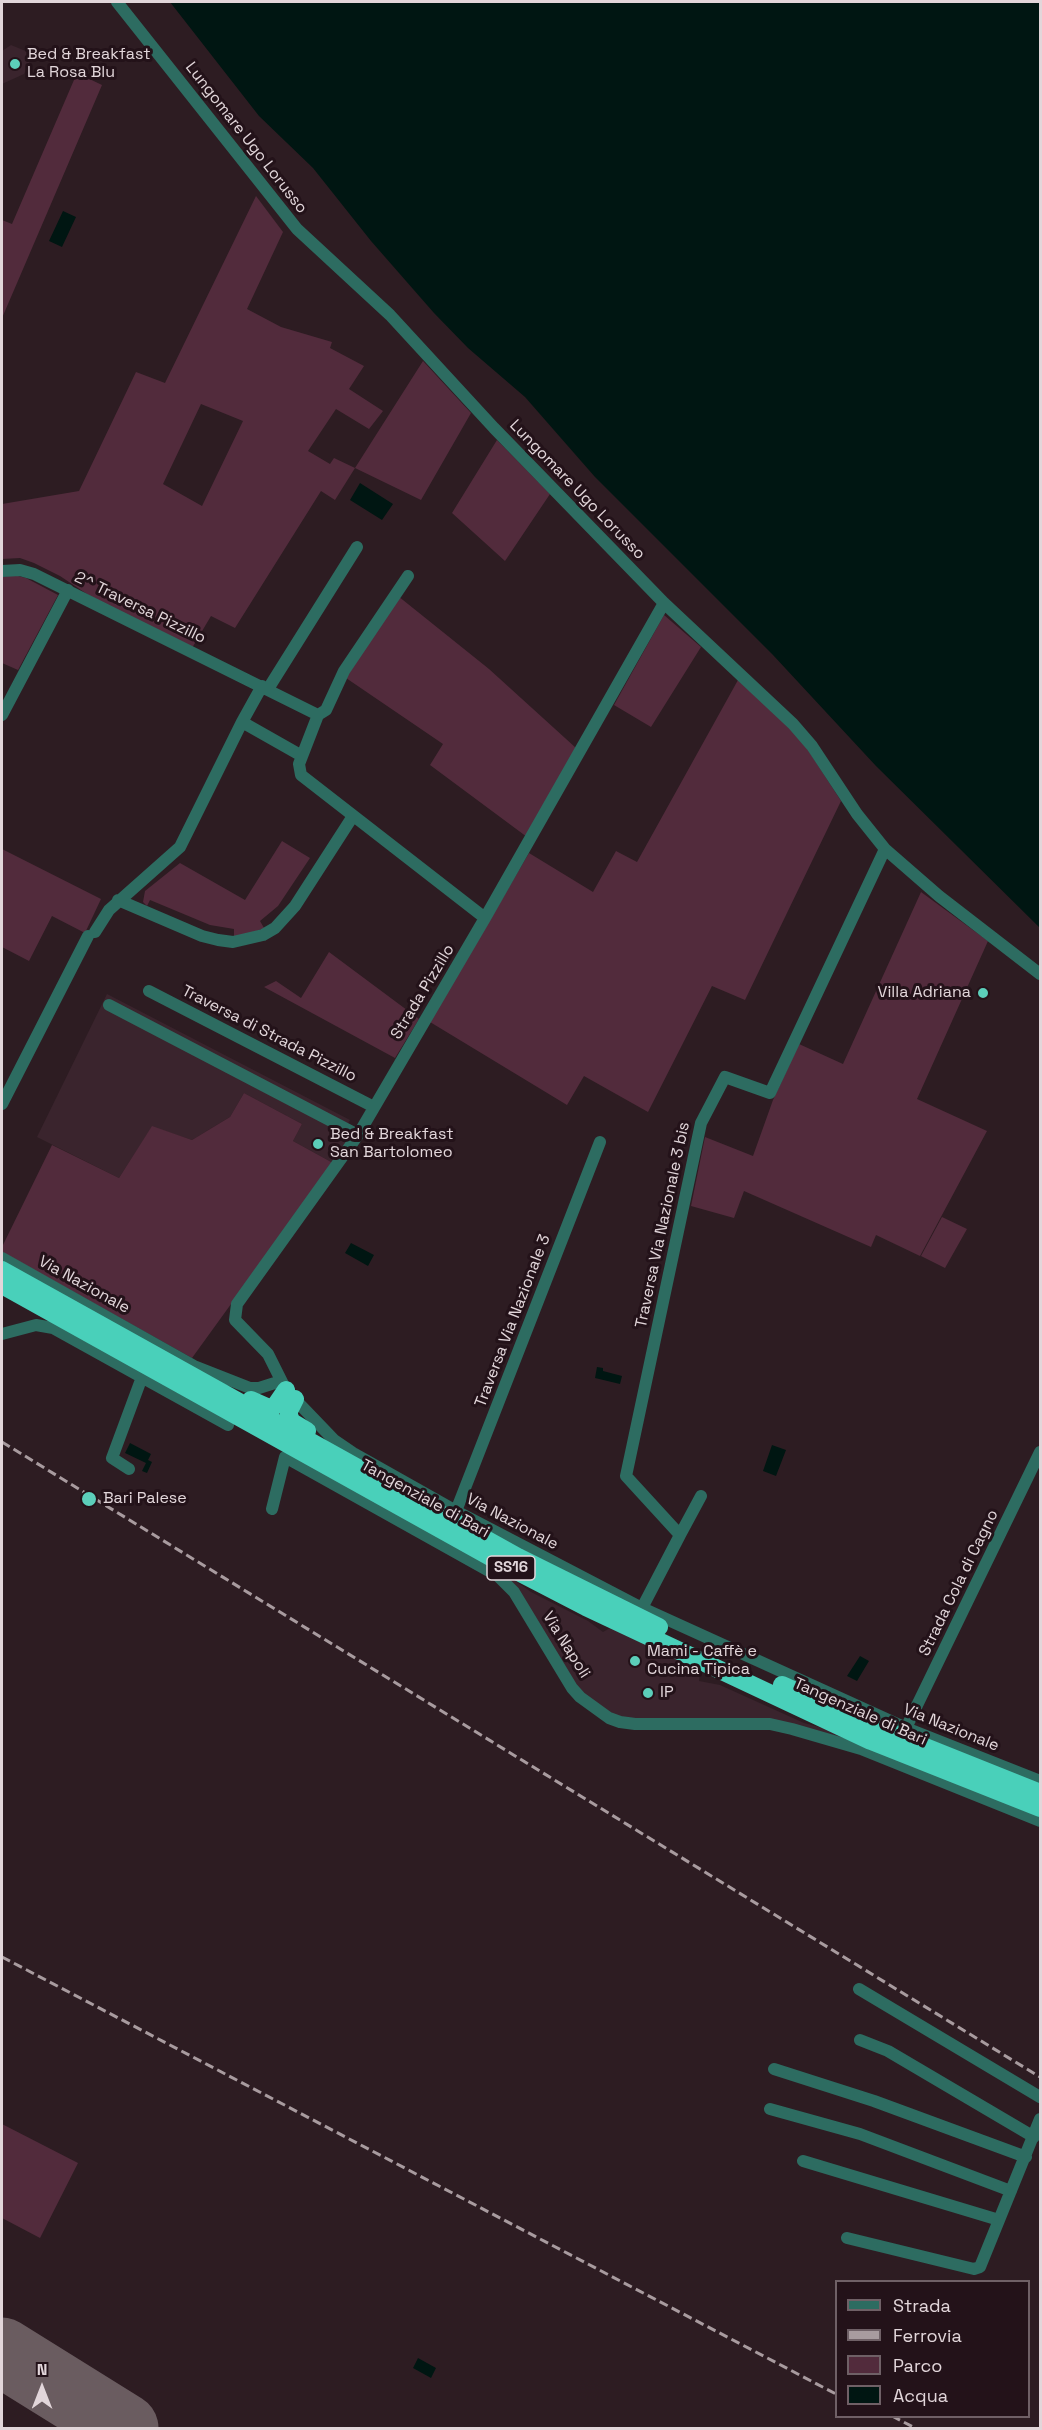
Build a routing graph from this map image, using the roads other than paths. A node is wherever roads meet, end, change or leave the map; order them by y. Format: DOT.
graph roads {
  1 [pos="117,2"];
  2 [pos="357,547"];
  3 [pos="2,571"];
  4 [pos="408,576"];
  5 [pos="68,591"];
  6 [pos="664,603"];
  7 [pos="265,688"];
  8 [pos="2,715"];
  9 [pos="318,715"];
  10 [pos="242,722"];
  11 [pos="302,756"];
  12 [pos="354,816"];
  13 [pos="885,849"];
  14 [pos="118,900"];
  15 [pos="485,918"];
  16 [pos="1041,974"];
  17 [pos="149,991"];
  18 [pos="109,1005"];
  19 [pos="2,1104"];
  20 [pos="374,1107"];
  21 [pos="358,1135"];
  22 [pos="600,1142"];
  23 [pos="2,1258"];
  24 [pos="2,1270"];
  25 [pos="2,1286"];
  26 [pos="2,1334"];
  27 [pos="183,1371"];
  28 [pos="142,1377"];
  29 [pos="287,1390"];
  30 [pos="228,1425"];
  31 [pos="321,1449"];
  32 [pos="1041,1452"];
  33 [pos="129,1469"];
  34 [pos="701,1496"];
  35 [pos="272,1509"];
  36 [pos="456,1511"];
  37 [pos="680,1535"];
  38 [pos="642,1608"];
  39 [pos="906,1728"];
  40 [pos="1041,1782"];
  41 [pos="1041,1792"];
  42 [pos="1041,1808"];
  43 [pos="1041,1821"];
  44 [pos="859,1989"];
  45 [pos="860,2040"];
  46 [pos="774,2069"];
  47 [pos="1041,2097"];
  48 [pos="770,2109"];
  49 [pos="1041,2119"];
  50 [pos="1034,2137"];
  51 [pos="1026,2157"];
  52 [pos="803,2161"];
  53 [pos="1011,2192"];
  54 [pos="999,2220"];
  55 [pos="847,2238"];
  1 -- 6 [label="street, Lungomare Ugo Lorusso"];
  2 -- 7 [label="street"];
  3 -- 5 [label="street, 2^ Traversa Pizzillo"];
  4 -- 9 [label="street"];
  5 -- 7 [label="street, 2^ Traversa Pizzillo"];
  5 -- 8 [label="street"];
  6 -- 13 [label="street, Lungomare Ugo Lorusso"];
  6 -- 15 [label="street, Strada Pizzillo"];
  7 -- 9 [label="street, 2^ Traversa Pizzillo"];
  7 -- 10 [label="street"];
  9 -- 11 [label="street"];
  10 -- 11 [label="street"];
  10 -- 14 [label="street"];
  11 -- 12 [label="street"];
  12 -- 14 [label="street"];
  12 -- 15 [label="street"];
  13 -- 16 [label="street, Lungomare Ugo Lorusso"];
  13 -- 37 [label="street, Traversa Via Nazionale 3 bis"];
  14 -- 19 [label="street"];
  15 -- 20 [label="street, Strada Pizzillo"];
  17 -- 20 [label="street, Traversa di Strada Pizzillo"];
  18 -- 21 [label="street"];
  20 -- 21 [label="street, Strada Pizzillo"];
  21 -- 29 [label="street, Strada Pizzillo"];
  22 -- 36 [label="street, Traversa Via Nazionale 3"];
  23 -- 29 [label="street, Via Nazionale"];
  24 -- 27 [label="highway, Tangenziale di Bari / SS16"];
  25 -- 42 [label="highway, Tangenziale di Bari / SS16"];
  26 -- 28 [label="street"];
  27 -- 29 [label="highway"];
  27 -- 31 [label="highway, Tangenziale di Bari / SS16"];
  28 -- 30 [label="street"];
  28 -- 33 [label="street"];
  29 -- 31 [label="highway"];
  29 -- 36 [label="street, Via Nazionale"];
  31 -- 41 [label="highway, Tangenziale di Bari / SS16"];
  32 -- 39 [label="street, Strada Cola di Cagno"];
  34 -- 37 [label="street"];
  35 -- 43 [label="street, Via Napoli"];
  36 -- 38 [label="street, Via Nazionale"];
  37 -- 38 [label="street"];
  38 -- 39 [label="street, Via Nazionale"];
  39 -- 40 [label="street, Via Nazionale"];
  44 -- 47 [label="street"];
  45 -- 50 [label="street"];
  46 -- 51 [label="street"];
  48 -- 53 [label="street"];
  49 -- 50 [label="street"];
  50 -- 51 [label="street"];
  51 -- 53 [label="street"];
  52 -- 54 [label="street"];
  53 -- 54 [label="street"];
  54 -- 55 [label="street"];
}
